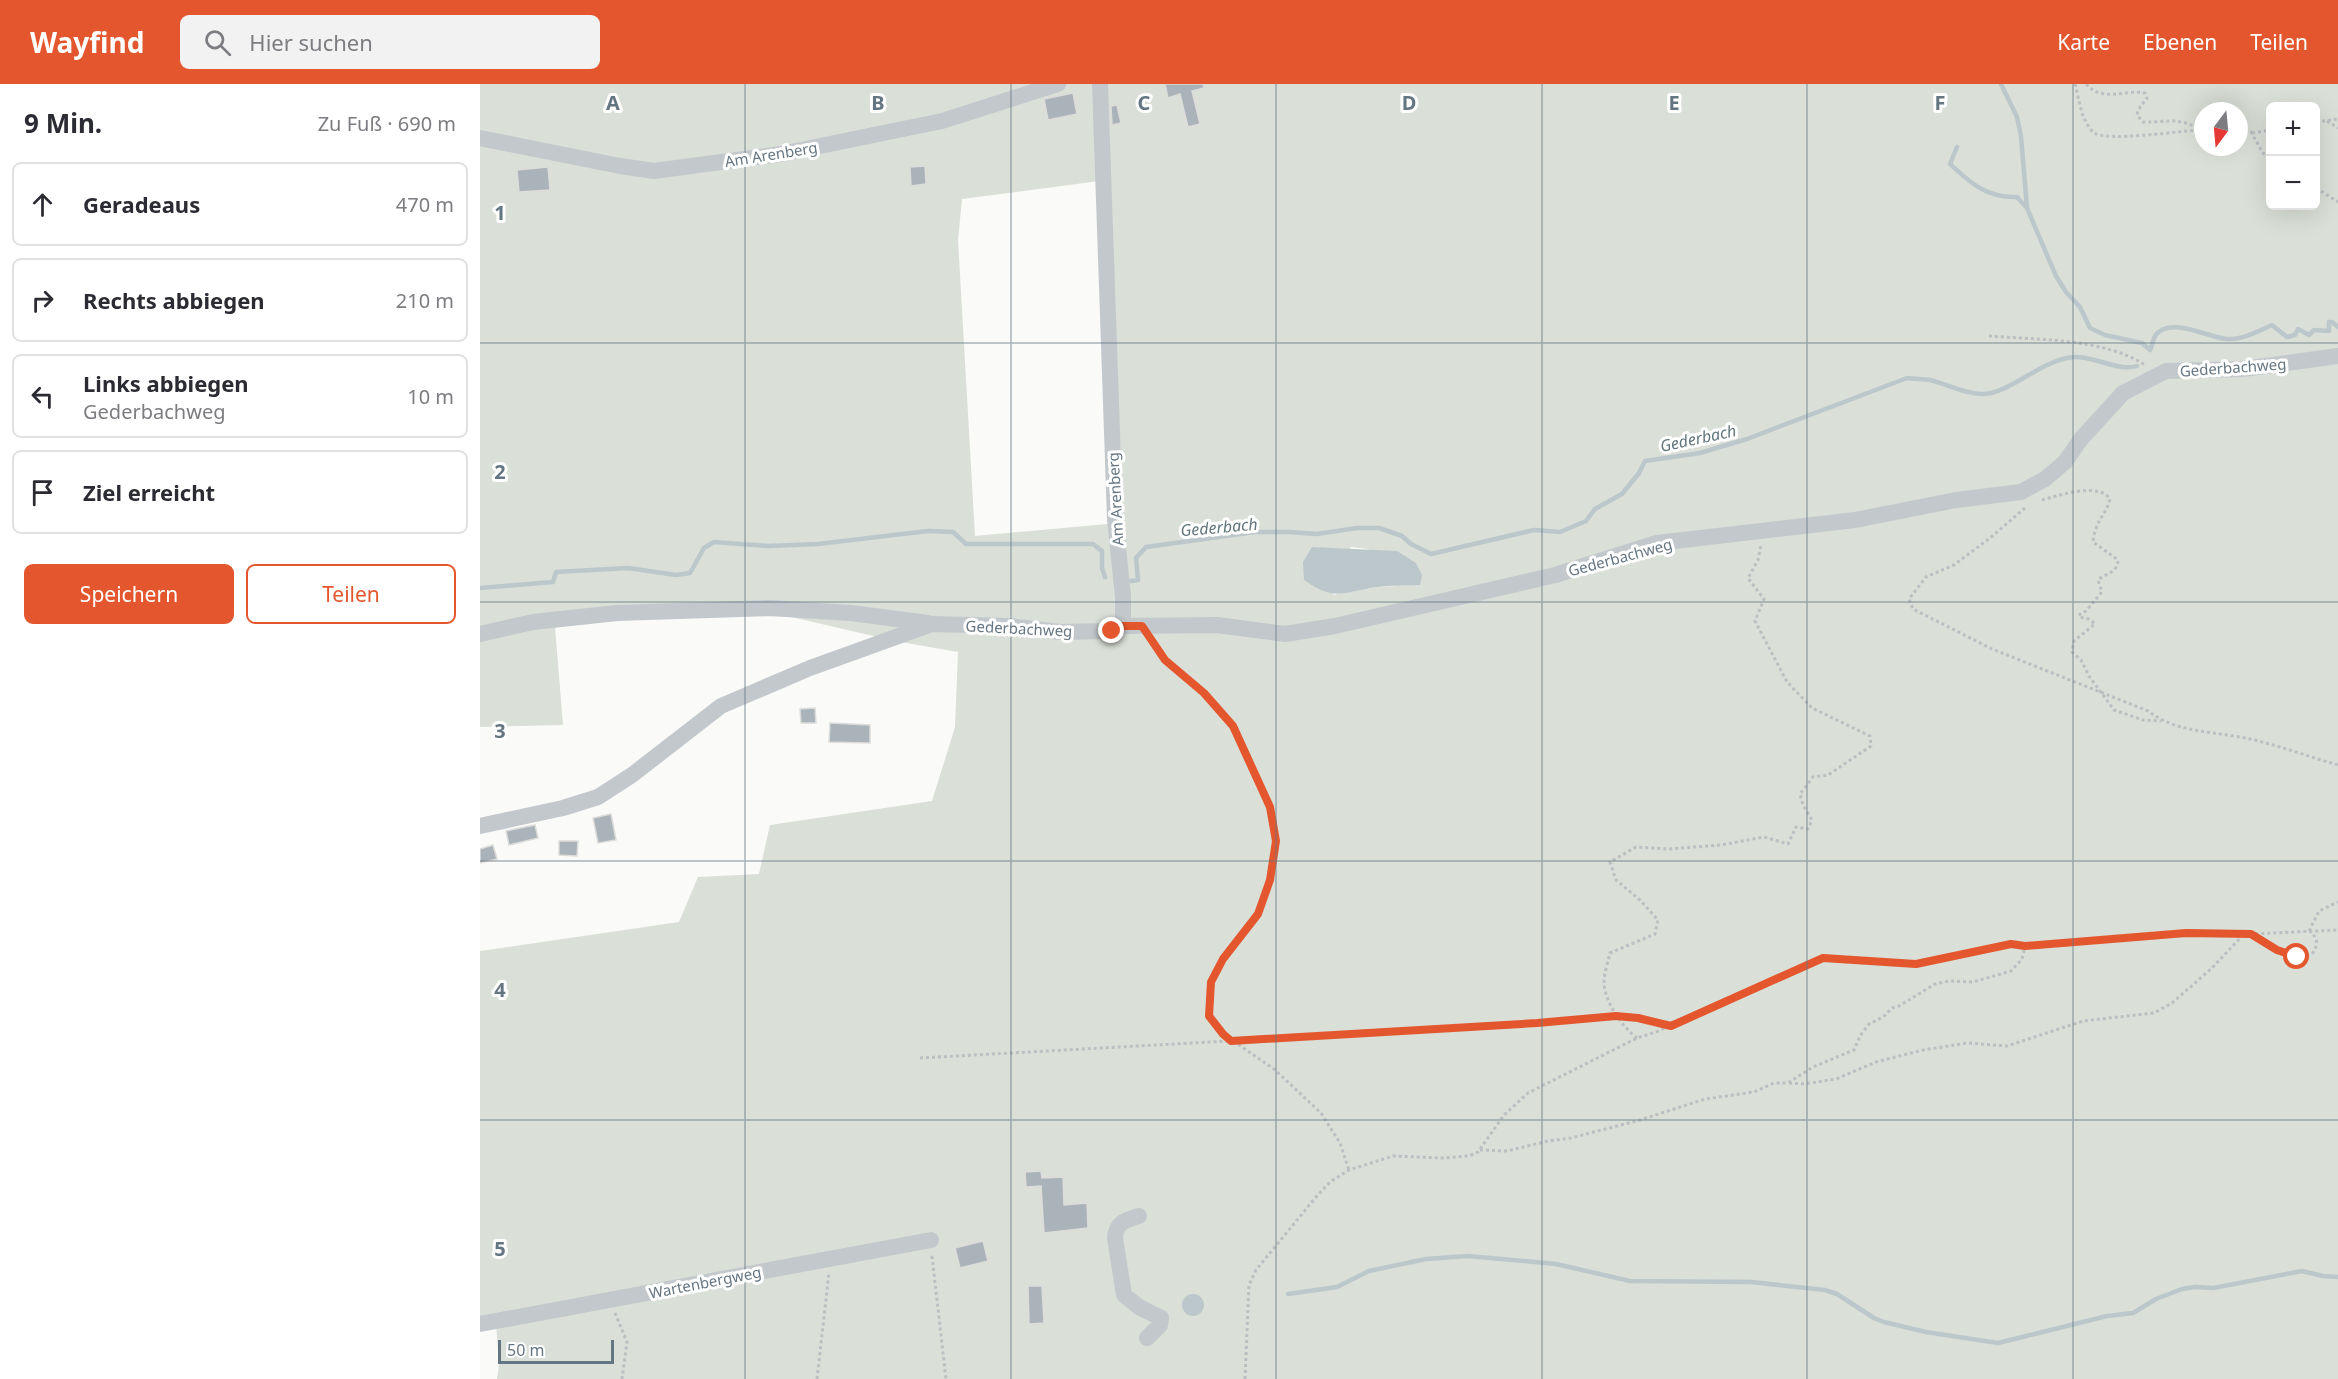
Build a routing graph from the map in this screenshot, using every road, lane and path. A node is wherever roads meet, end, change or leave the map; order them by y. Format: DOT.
graph roads {
  1 [pos="1058,84"];
  2 [pos="1100,84"];
  3 [pos="2075,84"];
  4 [pos="2086,84"];
  5 [pos="2338,119"];
  6 [pos="2326,120"];
  7 [pos="2320,121"];
  8 [pos="2194,126"];
  9 [pos="2338,128"];
  10 [pos="2194,131"];
  11 [pos="2248,131"];
  12 [pos="2266,131"];
  13 [pos="2252,132"];
  14 [pos="480,138"];
  15 [pos="2268,156"];
  16 [pos="2320,191"];
  17 [pos="2338,202"];
  18 [pos="1989,336"];
  19 [pos="2338,356"];
  20 [pos="2158,376"];
  21 [pos="1763,531"];
  22 [pos="932,624"];
  23 [pos="1123,626"];
  24 [pos="1142,626"];
  25 [pos="480,634"];
  26 [pos="2103,693"];
  27 [pos="2161,721"];
  28 [pos="2338,765"];
  29 [pos="480,826"];
  30 [pos="2338,902"];
  31 [pos="2338,930"];
  32 [pos="2309,931"];
  33 [pos="2244,934"];
  34 [pos="2251,934"];
  35 [pos="2025,946"];
  36 [pos="1616,1016"];
  37 [pos="1671,1026"];
  38 [pos="1637,1038"];
  39 [pos="1231,1041"];
  40 [pos="920,1058"];
  41 [pos="1788,1083"];
  42 [pos="1480,1150"];
  43 [pos="1349,1170"];
  44 [pos="1139,1216"];
  45 [pos="931,1239"];
  46 [pos="831,1258"];
  47 [pos="609,1300"];
  48 [pos="480,1324"];
  49 [pos="1147,1338"];
  50 [pos="622,1379"];
  51 [pos="817,1379"];
  52 [pos="946,1379"];
  53 [pos="1245,1379"];
  1 -- 14 [label="street, Am Arenberg"];
  2 -- 23 [label="street, Am Arenberg"];
  3 -- 10 [label="path"];
  4 -- 8 [label="path"];
  5 -- 6 [label="path"];
  6 -- 7 [label="path"];
  6 -- 9 [label="path"];
  11 -- 13 [label="path"];
  12 -- 13 [label="path"];
  13 -- 15 [label="path"];
  16 -- 17 [label="path"];
  18 -- 20 [label="path"];
  19 -- 20 [label="street, Gederbachweg"];
  20 -- 21 [label="street, Gederbachweg"];
  21 -- 24 [label="street, Gederbachweg"];
  21 -- 36 [label="path"];
  22 -- 23 [label="street, Gederbachweg"];
  22 -- 25 [label="street, Gederbachweg"];
  22 -- 29 [label="street, Gederbachweg"];
  23 -- 24 [label="street, Gederbachweg"];
  24 -- 39 [label="path"];
  26 -- 26 [label="path"];
  26 -- 27 [label="path"];
  26 -- 27 [label="path"];
  27 -- 28 [label="path"];
  30 -- 32 [label="path"];
  31 -- 32 [label="path"];
  32 -- 34 [label="path"];
  32 -- 34 [label="path"];
  33 -- 34 [label="path"];
  33 -- 35 [label="path"];
  33 -- 41 [label="path"];
  35 -- 37 [label="path"];
  35 -- 41 [label="path"];
  36 -- 37 [label="path"];
  36 -- 38 [label="path"];
  36 -- 39 [label="path"];
  37 -- 38 [label="path"];
  38 -- 42 [label="path"];
  39 -- 40 [label="path"];
  39 -- 43 [label="path"];
  41 -- 42 [label="path"];
  42 -- 43 [label="path"];
  43 -- 53 [label="path"];
  44 -- 49 [label="street"];
  45 -- 46 [label="street, Wartenbergweg"];
  45 -- 52 [label="path"];
  46 -- 47 [label="street, Wartenbergweg"];
  46 -- 51 [label="path"];
  47 -- 48 [label="street, Wartenbergweg"];
  47 -- 50 [label="path"];
}
